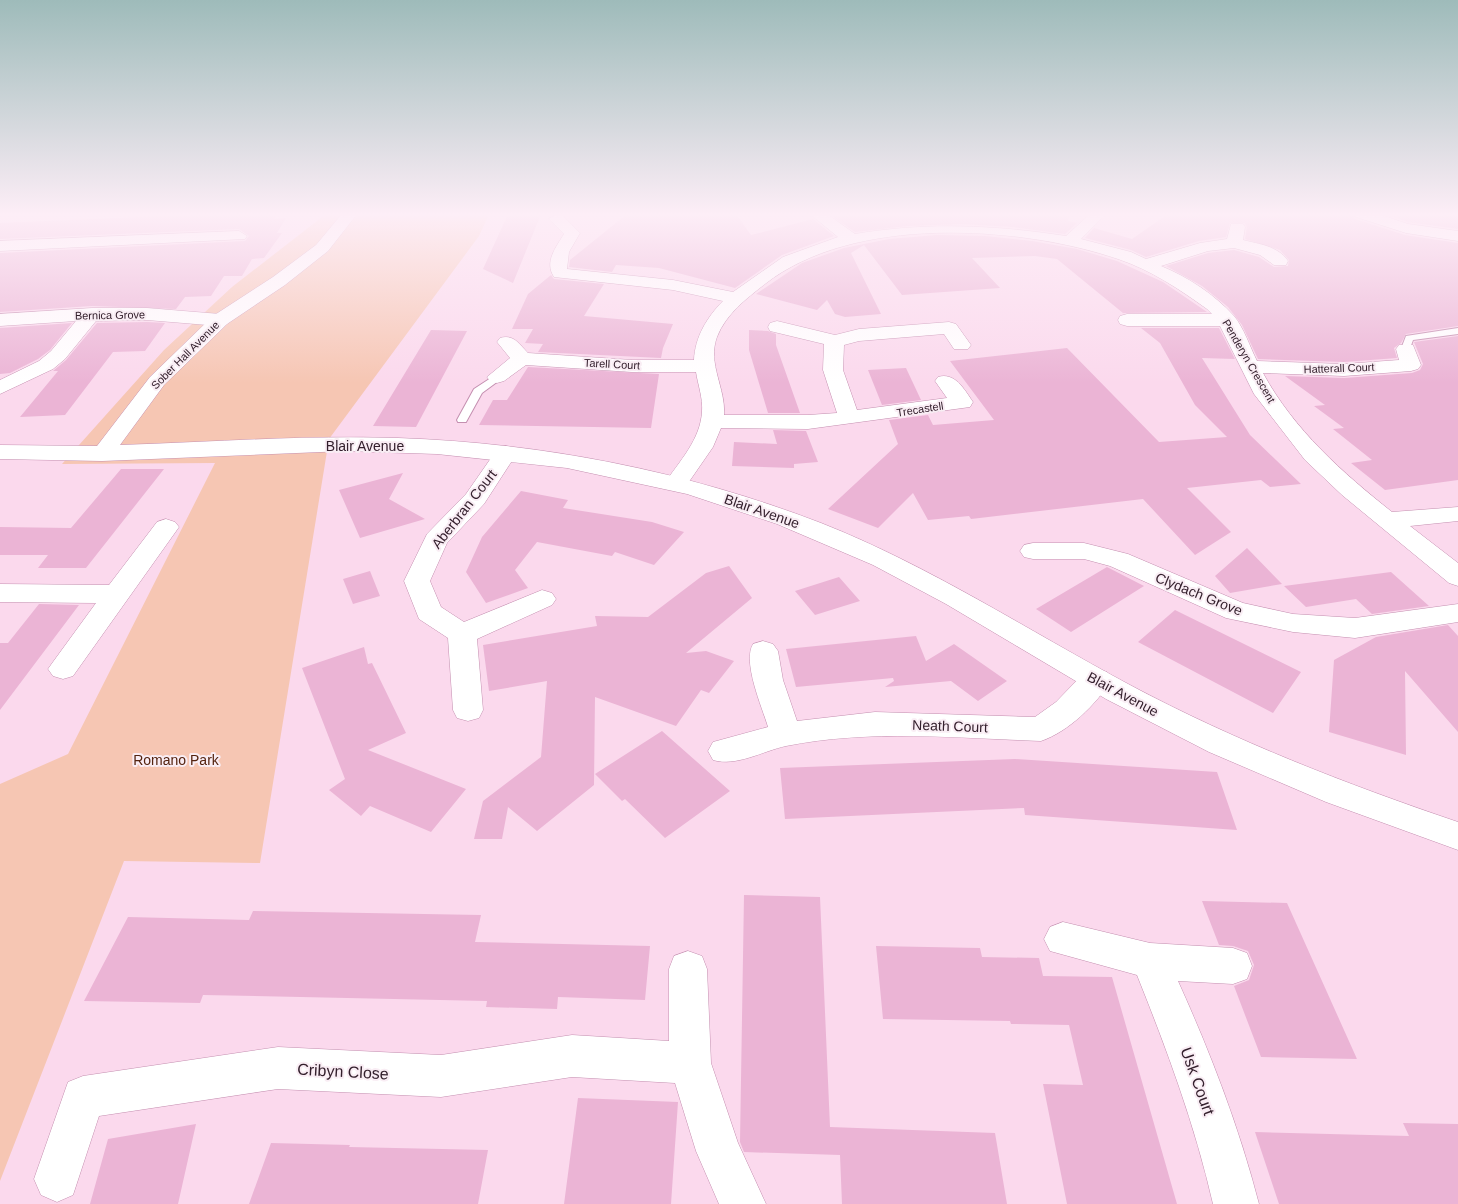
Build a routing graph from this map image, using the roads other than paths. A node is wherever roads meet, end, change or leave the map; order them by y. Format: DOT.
graph roads {
  1 [pos="293,270"];
  2 [pos="559,270"];
  3 [pos="777,270"];
  4 [pos="1156,270"];
  5 [pos="737,298"];
  6 [pos="934,308"];
  7 [pos="92,314"];
  8 [pos="0,320"];
  9 [pos="220,320"];
  10 [pos="1127,320"];
  11 [pos="1227,320"];
  12 [pos="1170,321"];
  13 [pos="777,327"];
  14 [pos="949,328"];
  15 [pos="1458,331"];
  16 [pos="1182,336"];
  17 [pos="835,341"];
  18 [pos="507,342"];
  19 [pos="961,345"];
  20 [pos="1406,349"];
  21 [pos="522,359"];
  22 [pos="703,366"];
  23 [pos="1250,367"];
  24 [pos="497,377"];
  25 [pos="946,380"];
  26 [pos="0,388"];
  27 [pos="850,418"];
  28 [pos="462,420"];
  29 [pos="712,421"];
  30 [pos="0,452"];
  31 [pos="506,453"];
  32 [pos="102,454"];
  33 [pos="676,484"];
  34 [pos="1458,514"];
  35 [pos="1389,520"];
  36 [pos="166,527"];
  37 [pos="1033,551"];
  38 [pos="1458,578"];
  39 [pos="0,593"];
  40 [pos="117,594"];
  41 [pos="542,599"];
  42 [pos="1458,612"];
  43 [pos="462,634"];
  44 [pos="762,651"];
  45 [pos="63,669"];
  46 [pos="1096,680"];
  47 [pos="468,710"];
  48 [pos="786,734"];
  49 [pos="724,751"];
  50 [pos="1458,836"];
  51 [pos="1063,939"];
  52 [pos="1150,961"];
  53 [pos="1233,966"];
  54 [pos="688,969"];
  55 [pos="690,1063"];
  56 [pos="57,1179"];
  57 [pos="743,1204"];
  58 [pos="1236,1204"];
  1 -- 9 [label="street, Sober Hall Avenue"];
  2 -- 5 [label="street"];
  3 -- 5 [label="street, Penderyn Crescent"];
  4 -- 11 [label="street, Penderyn Crescent"];
  5 -- 22 [label="street, Penderyn Crescent"];
  6 -- 14 [label="street"];
  7 -- 8 [label="street, Bernica Grove"];
  7 -- 9 [label="street, Bernica Grove"];
  7 -- 26 [label="street"];
  9 -- 32 [label="street, Sober Hall Avenue"];
  10 -- 12 [label="street"];
  11 -- 12 [label="street"];
  11 -- 23 [label="street, Penderyn Crescent"];
  12 -- 16 [label="street"];
  13 -- 17 [label="street"];
  14 -- 17 [label="street"];
  14 -- 19 [label="street"];
  15 -- 20 [label="lane"];
  17 -- 27 [label="street"];
  18 -- 21 [label="street"];
  20 -- 23 [label="street, Hatterall Court"];
  21 -- 22 [label="street, Tarell Court"];
  21 -- 24 [label="street"];
  22 -- 29 [label="street, Penderyn Crescent"];
  23 -- 35 [label="street, Penderyn Crescent"];
  24 -- 28 [label="lane"];
  25 -- 27 [label="street, Trecastell"];
  27 -- 29 [label="street, Trecastell"];
  29 -- 33 [label="street, Penderyn Crescent"];
  30 -- 32 [label="street, Blair Avenue"];
  31 -- 32 [label="street, Blair Avenue"];
  31 -- 33 [label="street, Blair Avenue"];
  31 -- 43 [label="street, Aberbran Court"];
  33 -- 46 [label="street, Blair Avenue"];
  34 -- 35 [label="street"];
  35 -- 38 [label="street, Penderyn Crescent"];
  36 -- 40 [label="street"];
  37 -- 42 [label="street, Clydach Grove"];
  39 -- 40 [label="street"];
  40 -- 45 [label="street"];
  41 -- 43 [label="street"];
  43 -- 47 [label="street"];
  44 -- 48 [label="street"];
  46 -- 48 [label="street, Neath Court"];
  46 -- 50 [label="street, Blair Avenue"];
  48 -- 49 [label="street, Neath Court"];
  51 -- 52 [label="street"];
  52 -- 53 [label="street"];
  52 -- 58 [label="street, Usk Court"];
  54 -- 55 [label="street"];
  55 -- 56 [label="street, Cribyn Close"];
  55 -- 57 [label="street"];
}
